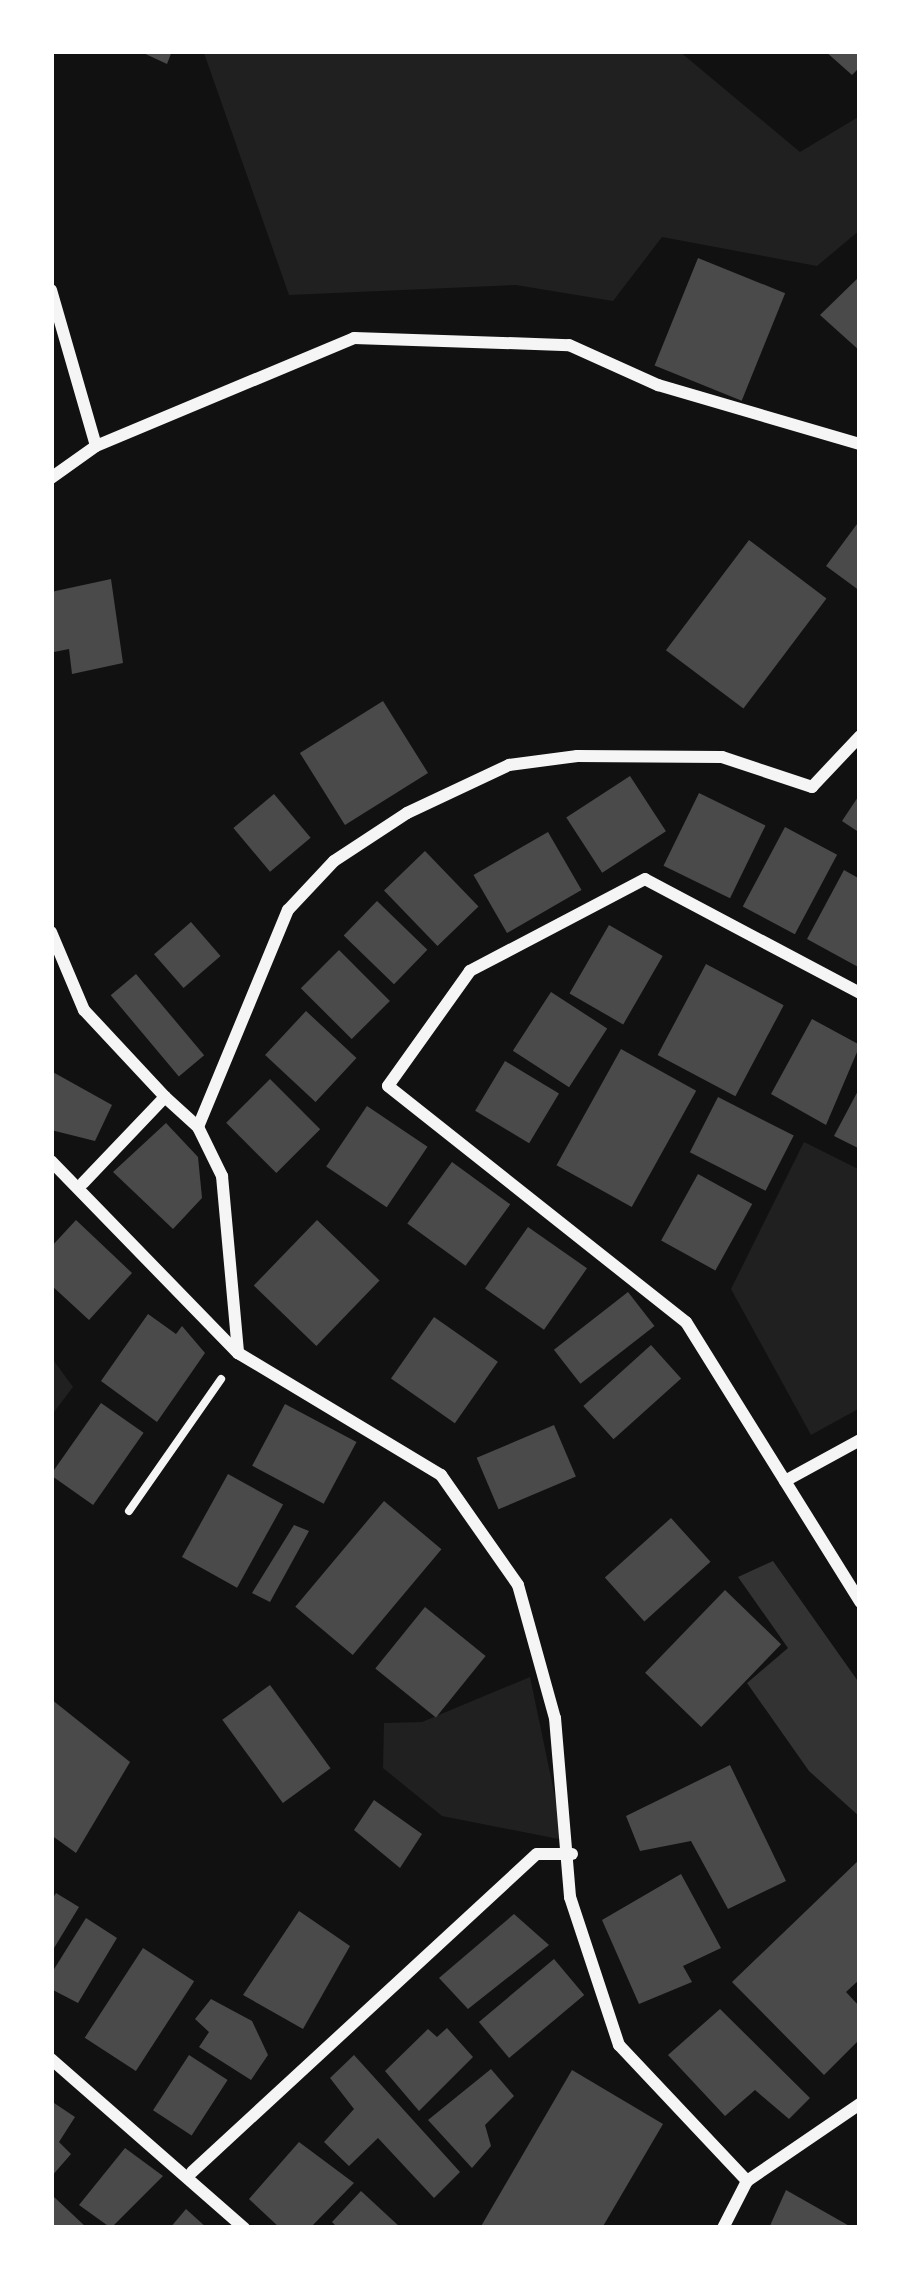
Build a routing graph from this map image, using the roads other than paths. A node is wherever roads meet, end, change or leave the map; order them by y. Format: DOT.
graph roads {
  1 [pos="51,290"];
  2 [pos="860,444"];
  3 [pos="96,446"];
  4 [pos="51,478"];
  5 [pos="860,736"];
  6 [pos="51,932"];
  7 [pos="860,993"];
  8 [pos="164,1097"];
  9 [pos="198,1127"];
  10 [pos="51,1161"];
  11 [pos="83,1183"];
  12 [pos="238,1353"];
  13 [pos="860,1440"];
  14 [pos="785,1481"];
  15 [pos="860,1602"];
  16 [pos="572,1854"];
  17 [pos="51,2059"];
  18 [pos="860,2104"];
  19 [pos="192,2172"];
  20 [pos="746,2180"];
  21 [pos="244,2228"];
  22 [pos="722,2228"];
  1 -- 3 [label="street"];
  2 -- 3 [label="street"];
  3 -- 4 [label="street"];
  5 -- 9 [label="street"];
  6 -- 8 [label="street"];
  7 -- 14 [label="street"];
  8 -- 9 [label="street"];
  8 -- 11 [label="street"];
  9 -- 12 [label="street"];
  10 -- 11 [label="street"];
  11 -- 12 [label="street"];
  12 -- 16 [label="street"];
  13 -- 14 [label="street"];
  14 -- 15 [label="street"];
  16 -- 19 [label="street"];
  16 -- 20 [label="street"];
  17 -- 19 [label="street"];
  18 -- 20 [label="street"];
  19 -- 21 [label="street"];
  20 -- 22 [label="street"];
}
